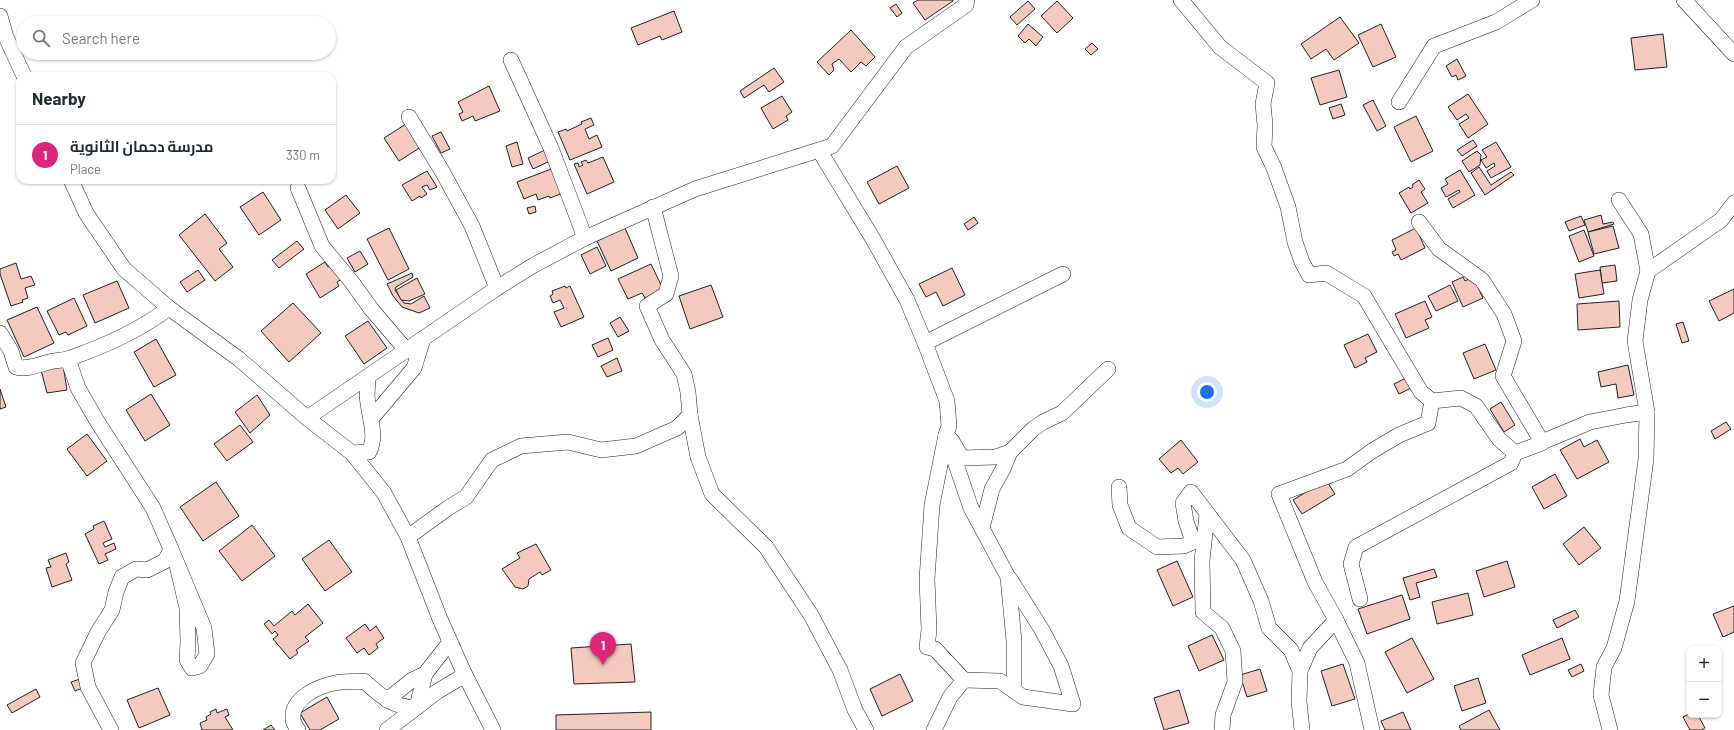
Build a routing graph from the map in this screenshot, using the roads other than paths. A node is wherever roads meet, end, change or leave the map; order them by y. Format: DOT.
graph roads {
  1 [pos="967,0"];
  2 [pos="1181,0"];
  3 [pos="1532,0"];
  4 [pos="1684,0"];
  5 [pos="0,16"];
  6 [pos="1734,54"];
  7 [pos="16,59"];
  8 [pos="17,60"];
  9 [pos="511,60"];
  10 [pos="22,72"];
  11 [pos="1398,102"];
  12 [pos="408,117"];
  13 [pos="819,150"];
  14 [pos="73,184"];
  15 [pos="298,188"];
  16 [pos="1619,200"];
  17 [pos="1734,203"];
  18 [pos="653,207"];
  19 [pos="1418,222"];
  20 [pos="585,238"];
  21 [pos="1648,271"];
  22 [pos="1063,274"];
  23 [pos="497,288"];
  24 [pos="169,308"];
  25 [pos="0,333"];
  26 [pos="423,339"];
  27 [pos="925,343"];
  28 [pos="406,351"];
  29 [pos="68,359"];
  30 [pos="1108,368"];
  31 [pos="368,377"];
  32 [pos="1432,401"];
  33 [pos="1647,412"];
  34 [pos="690,415"];
  35 [pos="307,418"];
  36 [pos="371,419"];
  37 [pos="946,435"];
  38 [pos="1542,442"];
  39 [pos="1010,452"];
  40 [pos="352,453"];
  41 [pos="1515,453"];
  42 [pos="1119,486"];
  43 [pos="1207,514"];
  44 [pos="982,528"];
  45 [pos="408,537"];
  46 [pos="1199,539"];
  47 [pos="173,555"];
  48 [pos="1008,577"];
  49 [pos="1360,599"];
  50 [pos="1336,620"];
  51 [pos="450,642"];
  52 [pos="1300,671"];
  53 [pos="425,674"];
  54 [pos="465,675"];
  55 [pos="964,680"];
  56 [pos="1014,691"];
  57 [pos="387,700"];
  58 [pos="417,707"];
  59 [pos="111,730"];
  60 [pos="298,730"];
  61 [pos="387,730"];
  62 [pos="493,730"];
  63 [pos="866,730"];
  64 [pos="934,730"];
  65 [pos="1222,730"];
  66 [pos="1302,730"];
  67 [pos="1372,730"];
  68 [pos="1610,730"];
  1 -- 13 [label="street"];
  2 -- 32 [label="street"];
  3 -- 11 [label="street"];
  4 -- 6 [label="street"];
  5 -- 7 [label="street"];
  8 -- 10 [label="street"];
  9 -- 20 [label="street"];
  12 -- 23 [label="street"];
  13 -- 18 [label="street"];
  13 -- 27 [label="street"];
  14 -- 24 [label="street"];
  15 -- 28 [label="street"];
  16 -- 21 [label="street"];
  17 -- 21 [label="street"];
  18 -- 20 [label="street"];
  18 -- 34 [label="street"];
  19 -- 38 [label="street"];
  20 -- 23 [label="street"];
  21 -- 33 [label="street"];
  22 -- 27 [label="street"];
  23 -- 26 [label="street"];
  24 -- 29 [label="street"];
  24 -- 35 [label="street"];
  25 -- 29 [label="street"];
  26 -- 28 [label="street"];
  26 -- 36 [label="street"];
  27 -- 37 [label="street"];
  28 -- 31 [label="street"];
  29 -- 47 [label="street"];
  30 -- 39 [label="street"];
  31 -- 35 [label="street"];
  31 -- 36 [label="street"];
  32 -- 41 [label="street"];
  32 -- 50 [label="street"];
  33 -- 38 [label="street"];
  33 -- 68 [label="street"];
  34 -- 45 [label="street"];
  34 -- 63 [label="street"];
  35 -- 40 [label="street"];
  36 -- 40 [label="street"];
  37 -- 39 [label="street"];
  37 -- 44 [label="street"];
  37 -- 55 [label="street"];
  38 -- 41 [label="street"];
  39 -- 44 [label="street"];
  40 -- 45 [label="street"];
  41 -- 49 [label="street"];
  42 -- 46 [label="street"];
  43 -- 46 [label="street"];
  43 -- 46 [label="street"];
  43 -- 52 [label="street"];
  44 -- 48 [label="street"];
  45 -- 51 [label="street"];
  46 -- 65 [label="street"];
  47 -- 47 [label="street"];
  47 -- 59 [label="street"];
  48 -- 56 [label="street"];
  48 -- 56 [label="street"];
  50 -- 52 [label="street"];
  50 -- 67 [label="street"];
  51 -- 53 [label="street"];
  51 -- 54 [label="street"];
  52 -- 66 [label="street"];
  53 -- 57 [label="street"];
  53 -- 58 [label="street"];
  54 -- 58 [label="street"];
  54 -- 62 [label="street"];
  55 -- 56 [label="street"];
  55 -- 64 [label="street"];
  57 -- 58 [label="street"];
  57 -- 60 [label="street"];
  58 -- 61 [label="street"];
}
